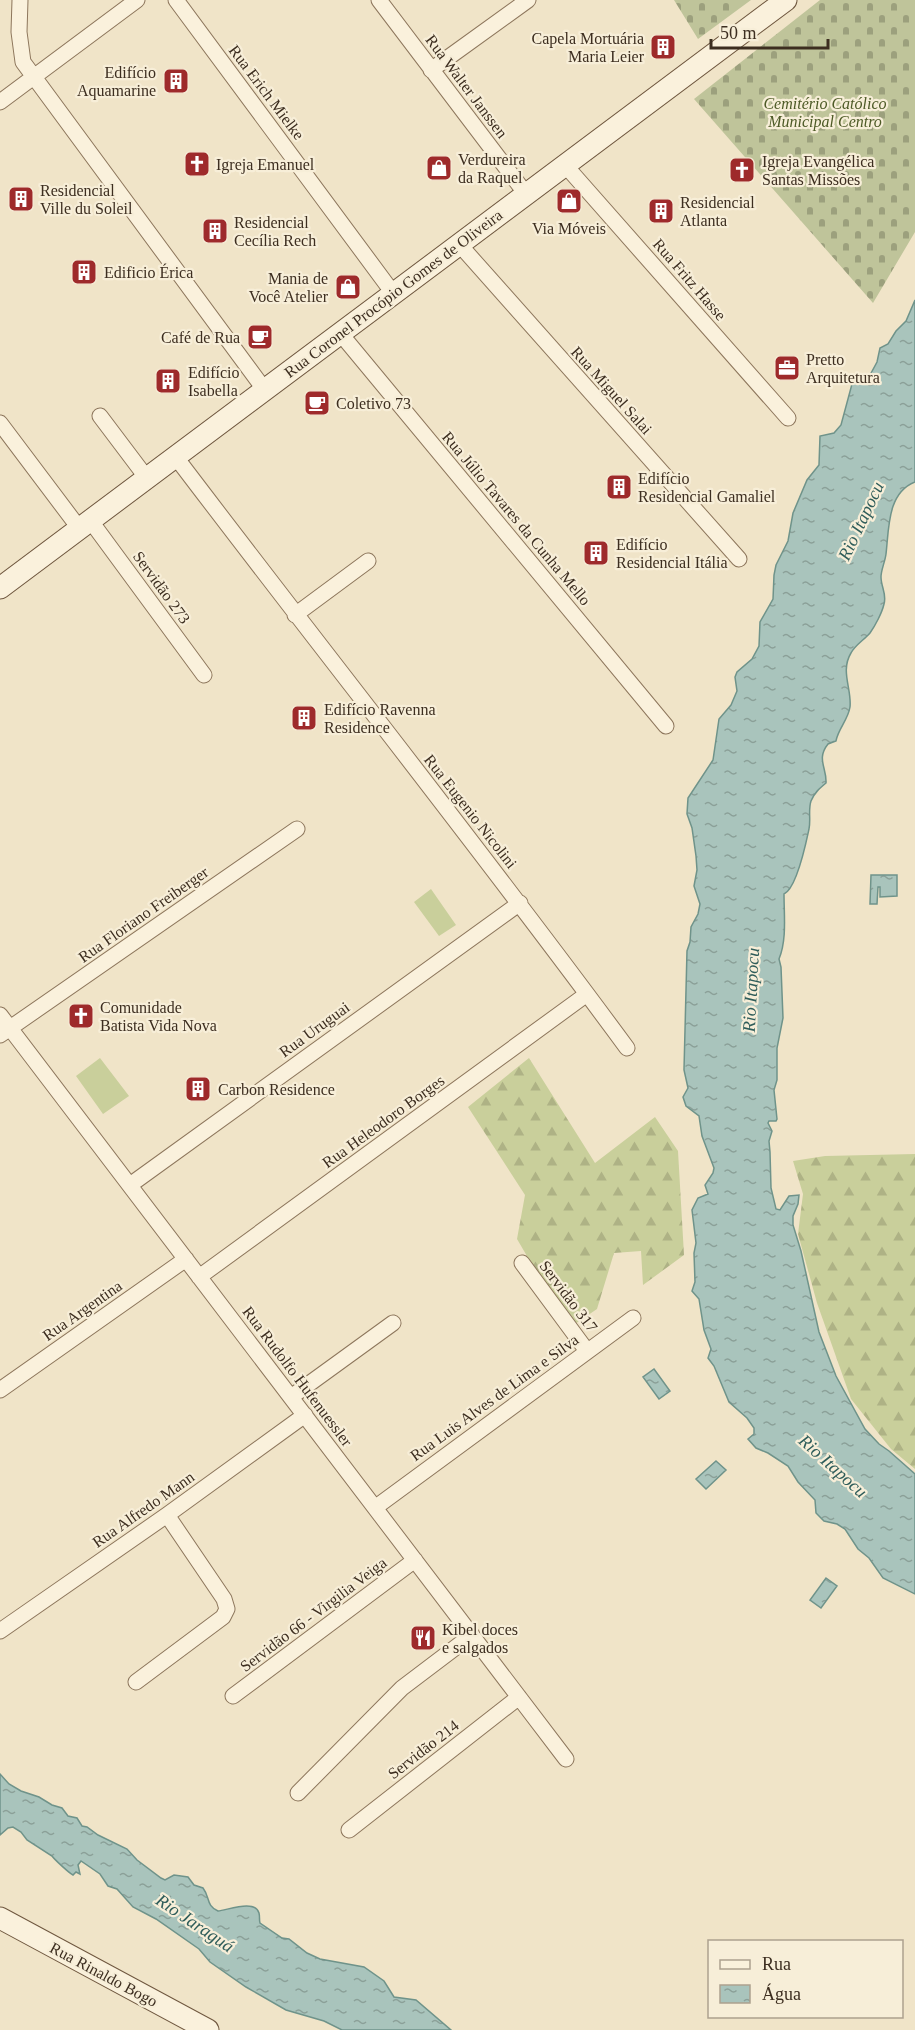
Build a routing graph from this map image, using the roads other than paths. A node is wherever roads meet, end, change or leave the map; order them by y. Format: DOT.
graph roads {
  1 [pos="20,0"];
  2 [pos="137,0"];
  3 [pos="176,0"];
  4 [pos="379,0"];
  5 [pos="528,0"];
  6 [pos="786,0"];
  7 [pos="431,70"];
  8 [pos="33,77"];
  9 [pos="0,102"];
  10 [pos="565,165"];
  11 [pos="526,194"];
  12 [pos="459,244"];
  13 [pos="393,293"];
  14 [pos="340,333"];
  15 [pos="264,389"];
  16 [pos="100,416"];
  17 [pos="789,418"];
  18 [pos="0,423"];
  19 [pos="175,456"];
  20 [pos="146,477"];
  21 [pos="84,524"];
  22 [pos="739,559"];
  23 [pos="368,561"];
  24 [pos="0,588"];
  25 [pos="295,615"];
  26 [pos="204,675"];
  27 [pos="666,726"];
  28 [pos="297,829"];
  29 [pos="520,903"];
  30 [pos="587,993"];
  31 [pos="0,1015"];
  32 [pos="5,1032"];
  33 [pos="627,1048"];
  34 [pos="130,1185"];
  35 [pos="186,1259"];
  36 [pos="522,1263"];
  37 [pos="199,1277"];
  38 [pos="633,1318"];
  39 [pos="393,1323"];
  40 [pos="587,1351"];
  41 [pos="0,1390"];
  42 [pos="291,1397"];
  43 [pos="305,1414"];
  44 [pos="376,1507"];
  45 [pos="167,1515"];
  46 [pos="415,1560"];
  47 [pos="0,1631"];
  48 [pos="472,1635"];
  49 [pos="136,1682"];
  50 [pos="233,1696"];
  51 [pos="519,1696"];
  52 [pos="566,1759"];
  53 [pos="298,1792"];
  54 [pos="349,1830"];
  55 [pos="2,1921"];
  56 [pos="208,2030"];
  1 -- 8 [label="street"];
  2 -- 8 [label="street"];
  3 -- 13 [label="street, Rua Erich Mielke"];
  4 -- 7 [label="street, Rua Walter Janssen"];
  5 -- 7 [label="street"];
  6 -- 10 [label="main road, Rua Coronel Procópio Gomes de Oliveira"];
  7 -- 11 [label="street, Rua Walter Janssen"];
  8 -- 9 [label="street"];
  8 -- 15 [label="street"];
  10 -- 11 [label="main road, Rua Coronel Procópio Gomes de Oliveira"];
  10 -- 17 [label="street, Rua Fritz Hasse"];
  11 -- 12 [label="main road, Rua Coronel Procópio Gomes de Oliveira"];
  12 -- 13 [label="main road, Rua Coronel Procópio Gomes de Oliveira"];
  12 -- 22 [label="street, Rua Miguel Salai"];
  13 -- 14 [label="main road, Rua Coronel Procópio Gomes de Oliveira"];
  14 -- 15 [label="main road, Rua Coronel Procópio Gomes de Oliveira"];
  14 -- 27 [label="street, Rua Júlio Tavares da Cunha Mello"];
  15 -- 19 [label="main road, Rua Coronel Procópio Gomes de Oliveira"];
  16 -- 20 [label="street"];
  18 -- 21 [label="street, Servidão 273"];
  19 -- 20 [label="main road, Rua Coronel Procópio Gomes de Oliveira"];
  19 -- 25 [label="street, Rua Eugenio Nicolini"];
  20 -- 21 [label="main road, Rua Coronel Procópio Gomes de Oliveira"];
  21 -- 24 [label="main road, Rua Coronel Procópio Gomes de Oliveira"];
  21 -- 26 [label="street, Servidão 273"];
  23 -- 25 [label="street"];
  25 -- 29 [label="street, Rua Eugenio Nicolini"];
  28 -- 32 [label="street, Rua Floriano Freiberger"];
  29 -- 30 [label="street, Rua Eugenio Nicolini"];
  29 -- 34 [label="street, Rua Uruguai"];
  30 -- 33 [label="street, Rua Eugenio Nicolini"];
  30 -- 37 [label="street, Rua Heleodoro Borges"];
  31 -- 32 [label="street, Rua Rudolfo Hufenuessler"];
  32 -- 34 [label="street, Rua Rudolfo Hufenuessler"];
  34 -- 35 [label="street, Rua Rudolfo Hufenuessler"];
  35 -- 37 [label="street, Rua Rudolfo Hufenuessler"];
  35 -- 41 [label="street, Rua Argentina"];
  36 -- 40 [label="street, Servidão 317"];
  37 -- 42 [label="street, Rua Rudolfo Hufenuessler"];
  38 -- 40 [label="street, Rua Luis Alves de Lima e Silva"];
  39 -- 42 [label="street"];
  40 -- 44 [label="street, Rua Luis Alves de Lima e Silva"];
  42 -- 43 [label="street, Rua Rudolfo Hufenuessler"];
  43 -- 44 [label="street, Rua Rudolfo Hufenuessler"];
  43 -- 45 [label="street, Rua Alfredo Mann"];
  44 -- 46 [label="street, Rua Rudolfo Hufenuessler"];
  45 -- 47 [label="street, Rua Alfredo Mann"];
  45 -- 49 [label="street"];
  46 -- 48 [label="street, Rua Rudolfo Hufenuessler"];
  46 -- 50 [label="street, Servidão 66 - Virgilia Veiga"];
  48 -- 51 [label="street, Rua Rudolfo Hufenuessler"];
  48 -- 53 [label="street"];
  51 -- 52 [label="street, Rua Rudolfo Hufenuessler"];
  51 -- 54 [label="street, Servidão 214"];
  55 -- 56 [label="main road, Rua Rinaldo Bogo"];
}
